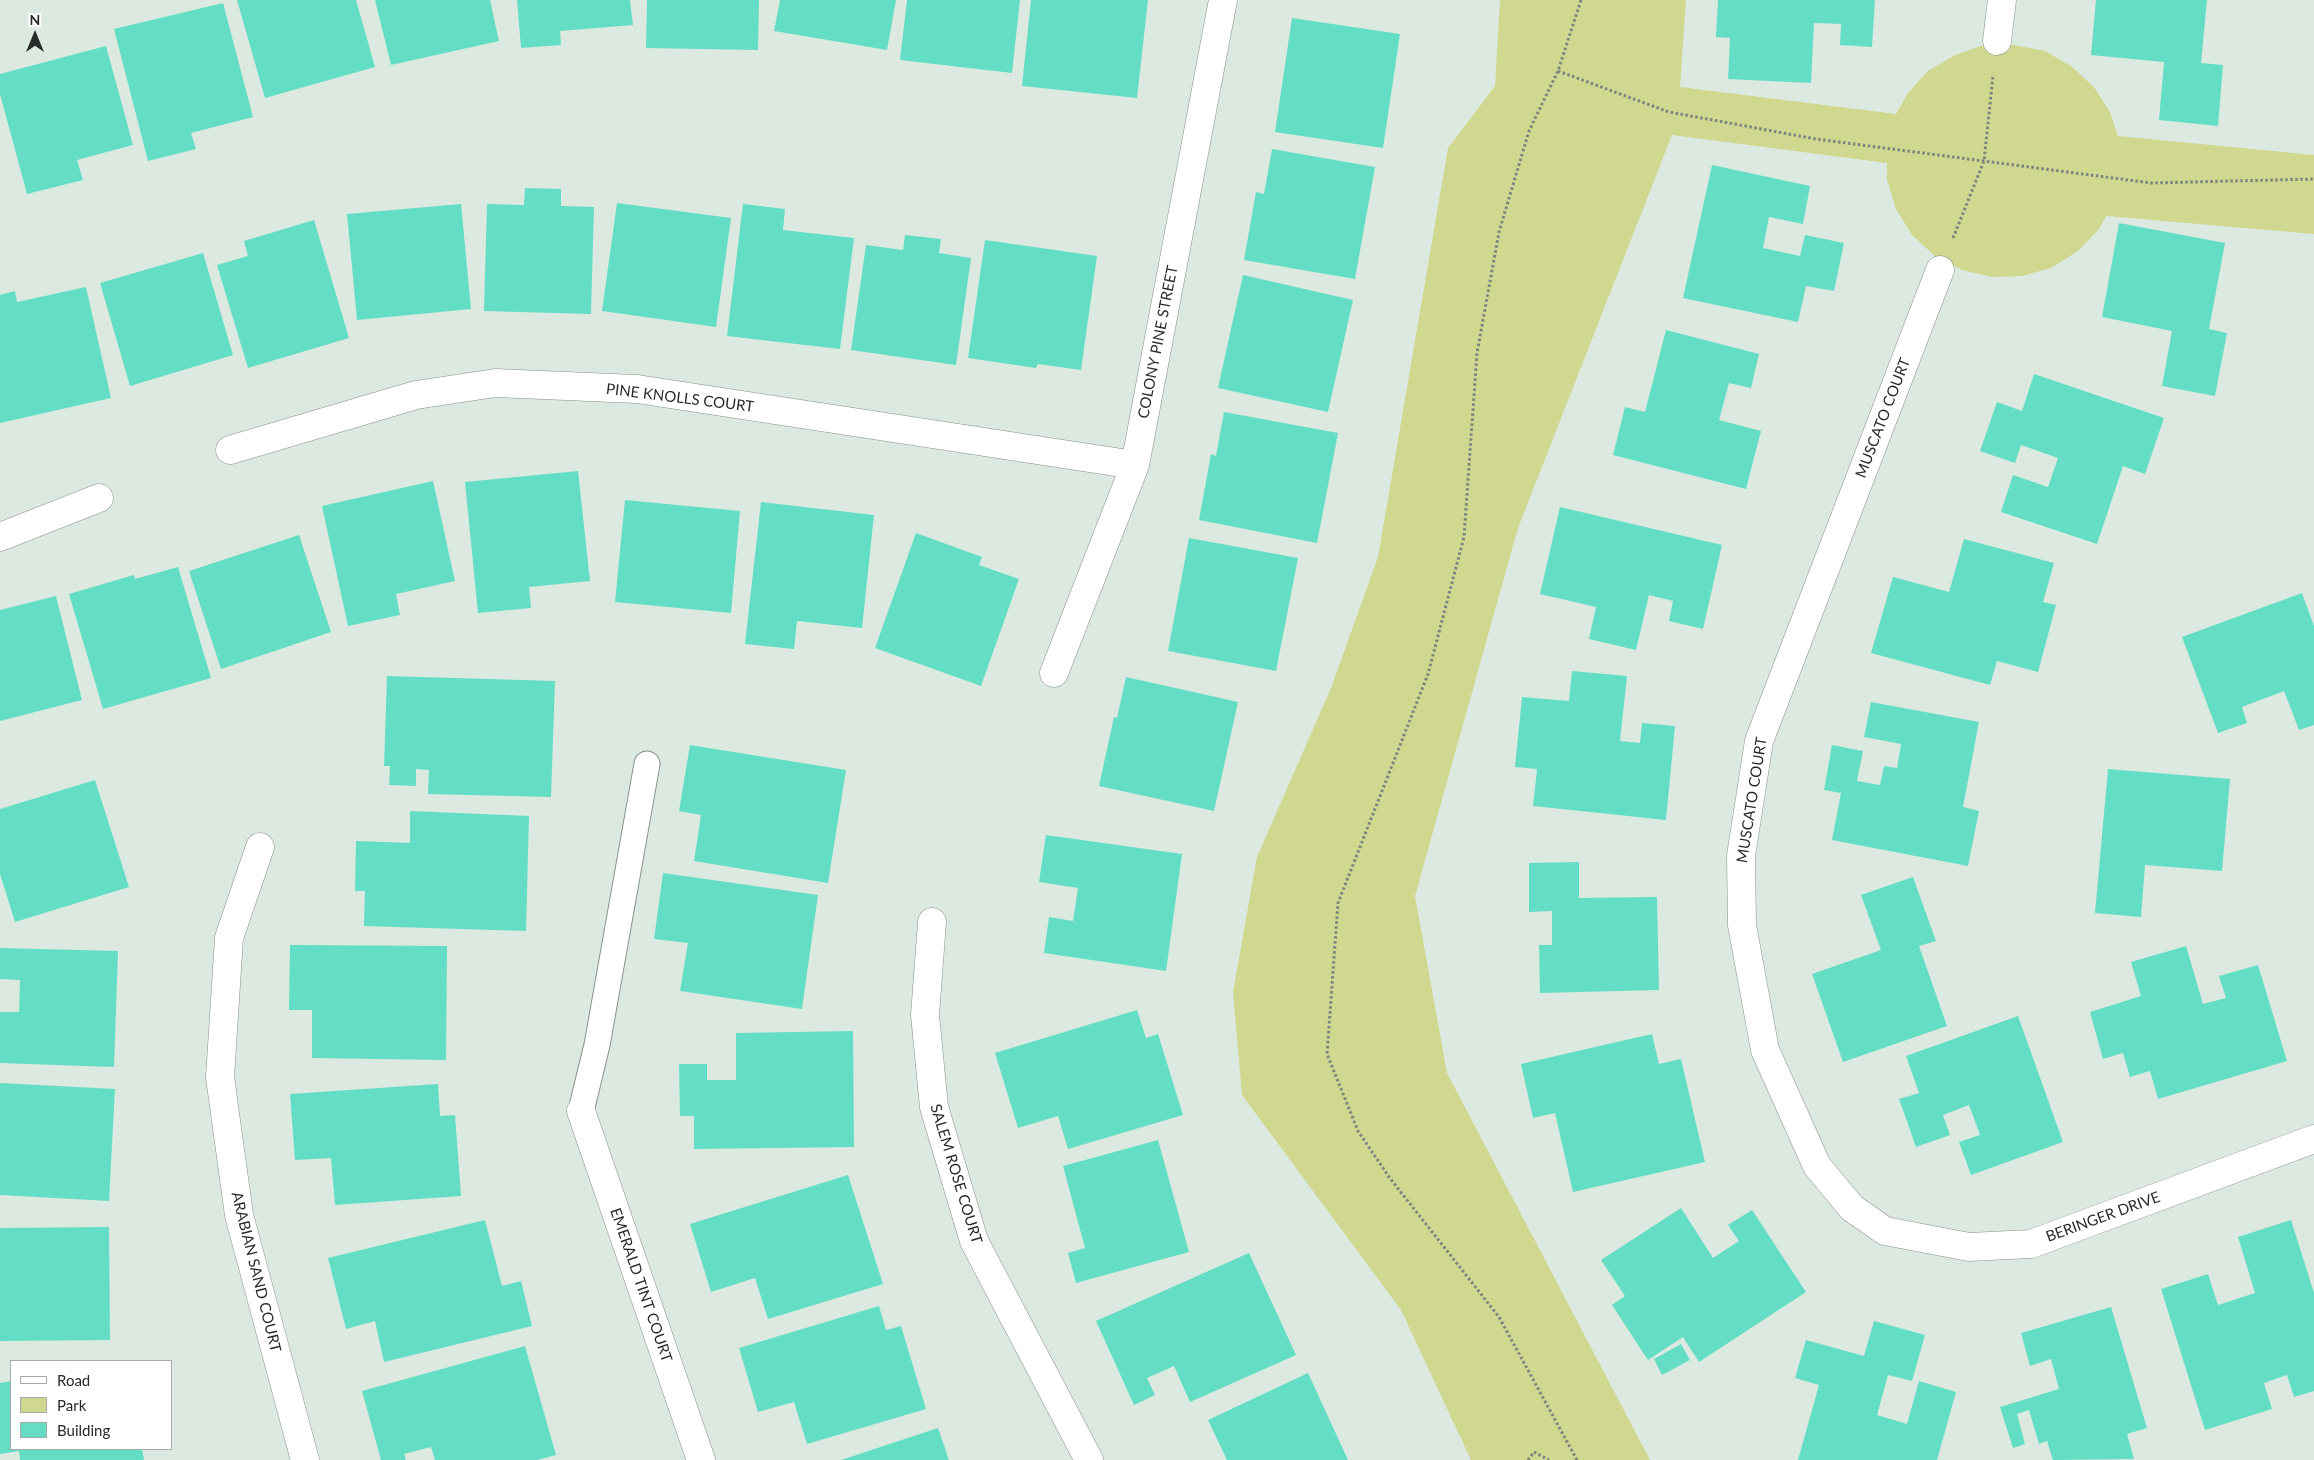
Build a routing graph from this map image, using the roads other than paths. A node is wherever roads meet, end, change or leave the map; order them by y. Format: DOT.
graph roads {
  1 [pos="1223,0"];
  2 [pos="2002,0"];
  3 [pos="1997,41"];
  4 [pos="1940,270"];
  5 [pos="230,450"];
  6 [pos="1135,465"];
  7 [pos="99,498"];
  8 [pos="0,537"];
  9 [pos="1054,673"];
  10 [pos="647,764"];
  11 [pos="260,846"];
  12 [pos="932,922"];
  13 [pos="581,1111"];
  14 [pos="2314,1139"];
  15 [pos="1884,1231"];
  16 [pos="305,1460"];
  17 [pos="701,1460"];
  18 [pos="1088,1460"];
  1 -- 6 [label="street, COLONY PINE STREET"];
  2 -- 3 [label="street"];
  4 -- 15 [label="street, MUSCATO COURT"];
  5 -- 6 [label="street, PINE KNOLLS COURT"];
  6 -- 9 [label="street, COLONY PINE STREET"];
  7 -- 8 [label="street"];
  10 -- 13 [label="lane"];
  11 -- 16 [label="street, ARABIAN SAND COURT"];
  12 -- 18 [label="street, SALEM ROSE COURT"];
  13 -- 17 [label="street, EMERALD TINT COURT"];
  14 -- 15 [label="street, BERINGER DRIVE"];
}
